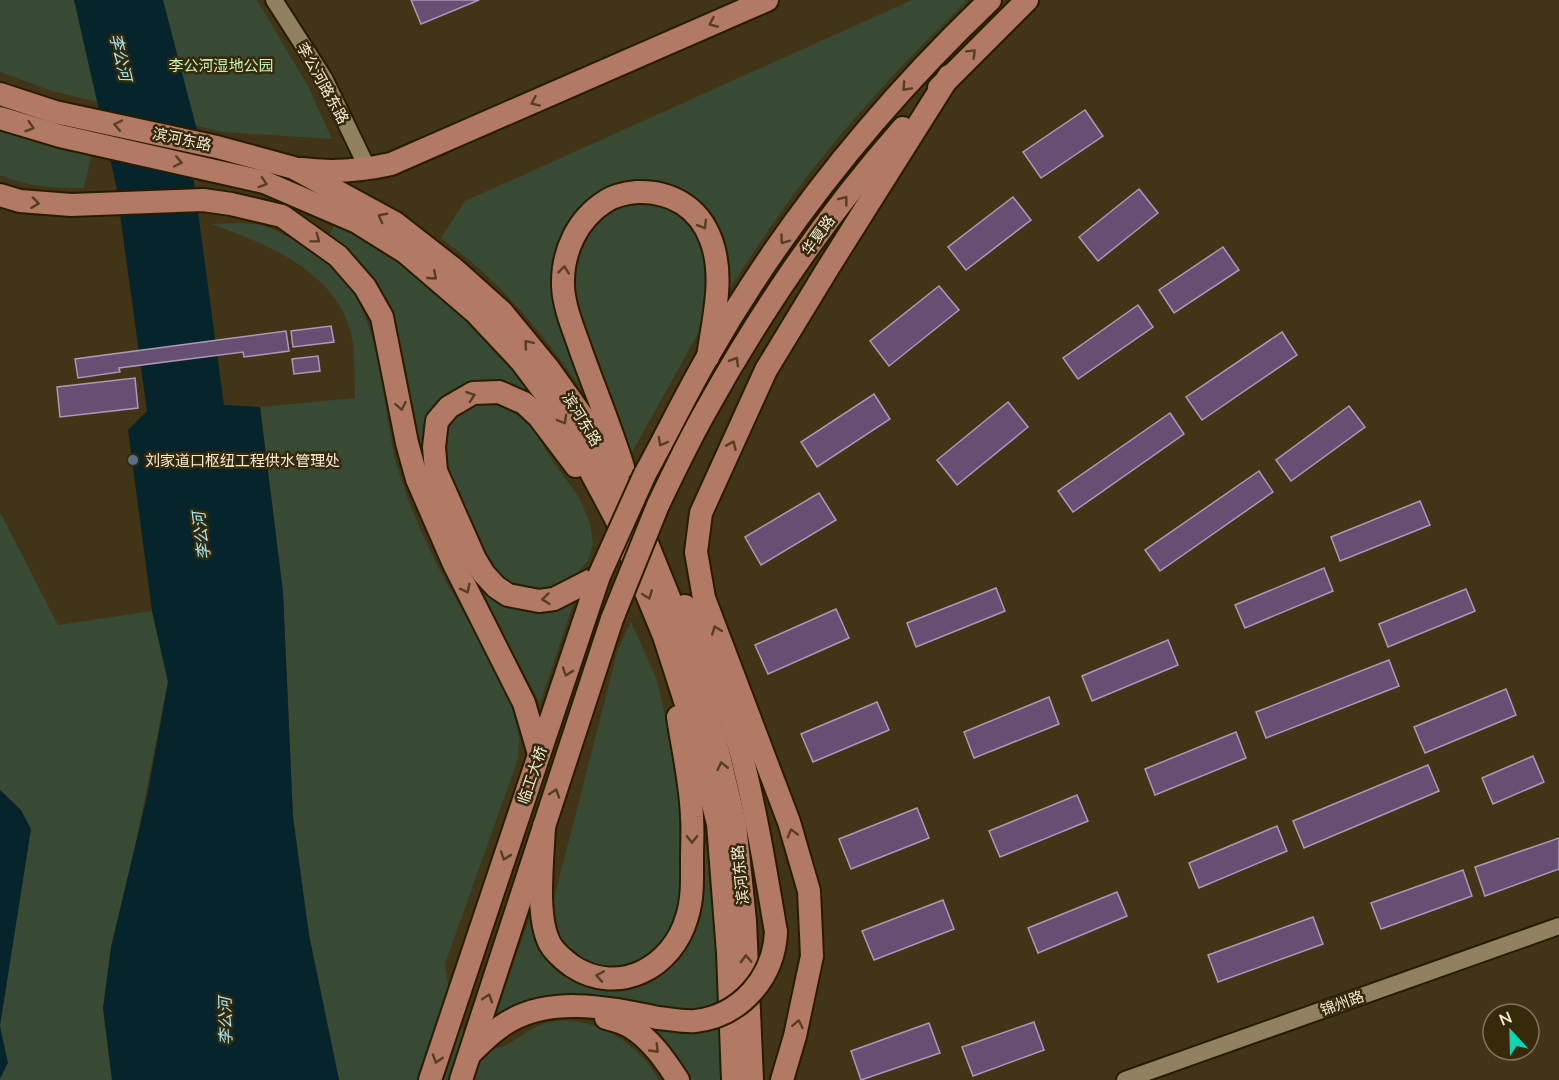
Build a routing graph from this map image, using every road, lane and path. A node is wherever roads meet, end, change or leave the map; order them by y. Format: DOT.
graph roads {
  1 [pos="274,0"];
  2 [pos="767,0"];
  3 [pos="990,0"];
  4 [pos="1027,0"];
  5 [pos="949,76"];
  6 [pos="0,94"];
  7 [pos="0,118"];
  8 [pos="294,168"];
  9 [pos="368,169"];
  10 [pos="0,195"];
  11 [pos="708,357"];
  12 [pos="645,474"];
  13 [pos="658,505"];
  14 [pos="616,519"];
  15 [pos="640,526"];
  16 [pos="656,561"];
  17 [pos="599,576"];
  18 [pos="664,636"];
  19 [pos="539,754"];
  20 [pos="544,826"];
  21 [pos="1559,926"];
  22 [pos="567,1006"];
  23 [pos="470,1054"];
  24 [pos="430,1080"];
  25 [pos="461,1080"];
  26 [pos="678,1080"];
  27 [pos="733,1080"];
  28 [pos="752,1080"];
  29 [pos="782,1080"];
  30 [pos="1125,1080"];
  1 -- 9 [label="street, 李公河路东路"];
  2 -- 9 [label="main road, one-way"];
  3 -- 11 [label="main road, 华夏路, one-way"];
  5 -- 4 [label="main road, 华夏路, one-way"];
  13 -- 5 [label="main road, 华夏路, one-way"];
  29 -- 5 [label="main road, one-way"];
  8 -- 6 [label="main road, 滨河东路, one-way"];
  7 -- 14 [label="main road, 滨河东路, one-way"];
  8 -- 9 [label="main road"];
  15 -- 8 [label="main road, 滨河东路, one-way"];
  10 -- 19 [label="main road, one-way"];
  11 -- 12 [label="main road, 华夏路, one-way"];
  15 -- 11 [label="main road, one-way"];
  12 -- 17 [label="main road, 临工大桥, bridge"];
  20 -- 13 [label="main road, 临工大桥, one-way, bridge"];
  17 -- 14 [label="main road, one-way"];
  14 -- 18 [label="main road, 滨河东路, one-way"];
  15 -- 16 [label="main road, 滨河东路"];
  16 -- 22 [label="main road, bridge"];
  28 -- 16 [label="main road, 滨河东路, one-way"];
  17 -- 19 [label="main road, 临工大桥, one-way"];
  18 -- 20 [label="main road, one-way"];
  18 -- 27 [label="main road, 滨河东路"];
  19 -- 24 [label="main road, 临工大桥, one-way"];
  23 -- 20 [label="main road, 临工大桥, one-way"];
  21 -- 30 [label="street, 锦州路"];
  22 -- 23 [label="main road"];
  22 -- 26 [label="main road, one-way"];
  23 -- 25 [label="main road, 临工大桥"];
}
